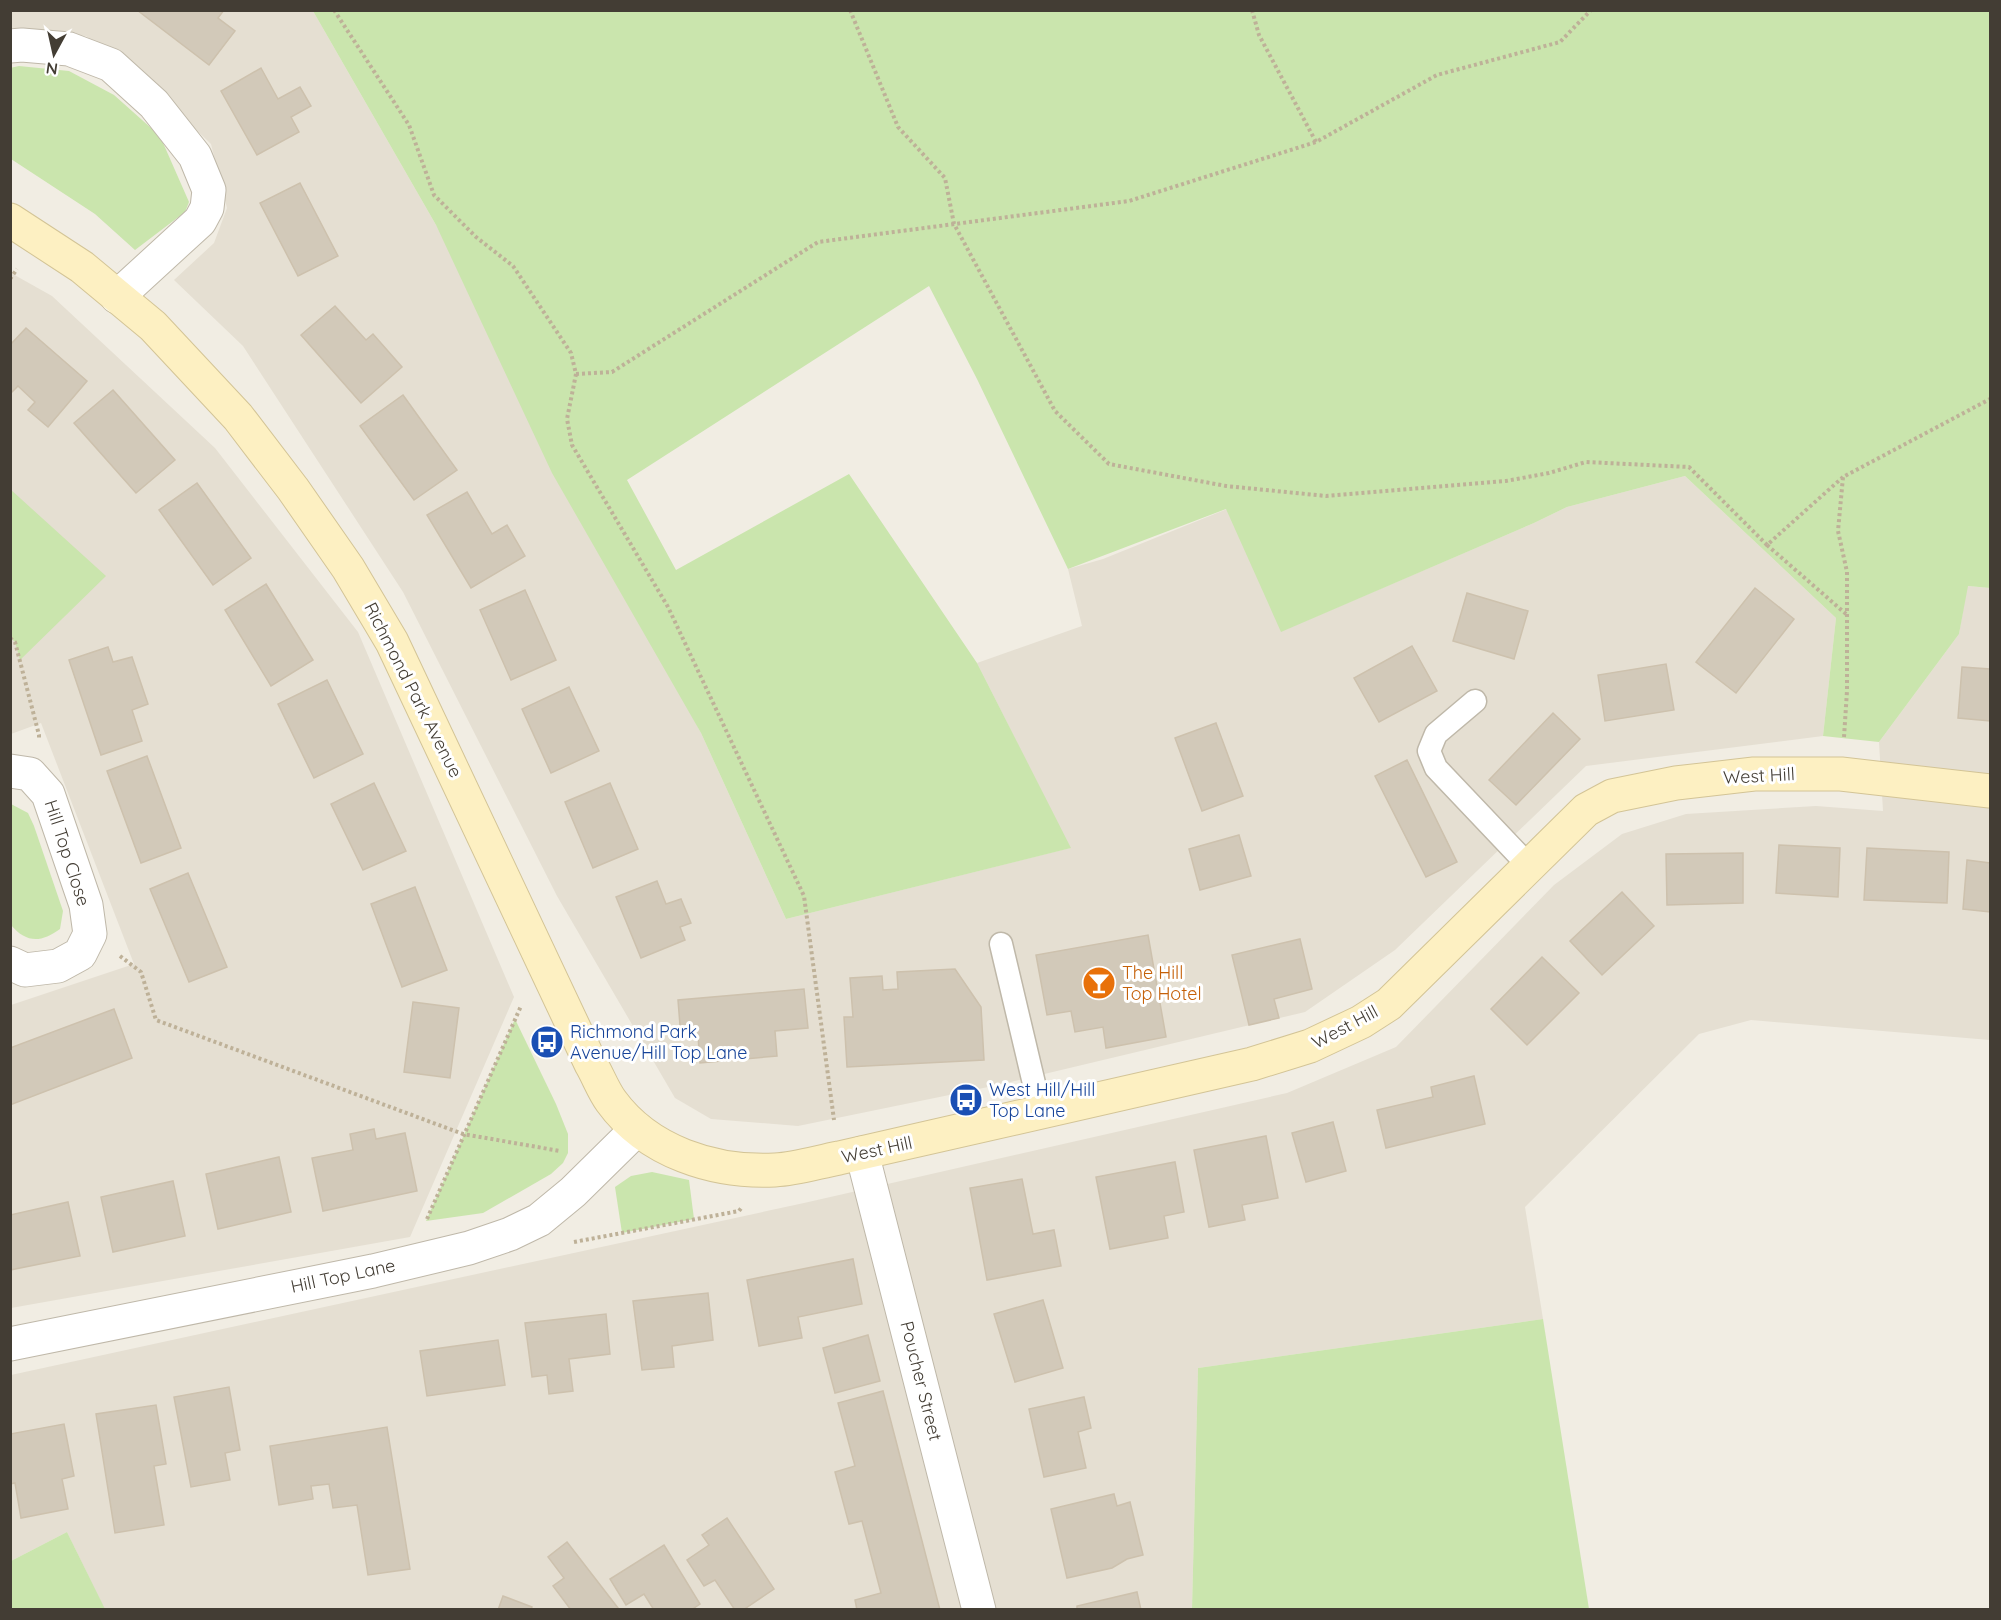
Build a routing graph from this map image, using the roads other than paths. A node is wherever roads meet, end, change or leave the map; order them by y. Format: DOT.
graph roads {
  1 [pos="10,46"];
  2 [pos="10,220"];
  3 [pos="117,297"];
  4 [pos="1475,701"];
  5 [pos="20,773"];
  6 [pos="1990,791"];
  7 [pos="1529,866"];
  8 [pos="1001,944"];
  9 [pos="10,963"];
  10 [pos="1041,1113"];
  11 [pos="638,1129"];
  12 [pos="851,1156"];
  13 [pos="10,1344"];
  14 [pos="979,1610"];
  1 -- 3 [label="street"];
  2 -- 3 [label="street, Richmond Park Avenue"];
  3 -- 11 [label="street, Richmond Park Avenue"];
  4 -- 7 [label="lane"];
  5 -- 9 [label="street, Hill Top Close"];
  6 -- 7 [label="street, West Hill"];
  7 -- 10 [label="street, West Hill"];
  8 -- 10 [label="lane"];
  10 -- 12 [label="street, West Hill"];
  11 -- 12 [label="street, West Hill"];
  11 -- 13 [label="street, Hill Top Lane"];
  12 -- 14 [label="street, Poucher Street"];
}
